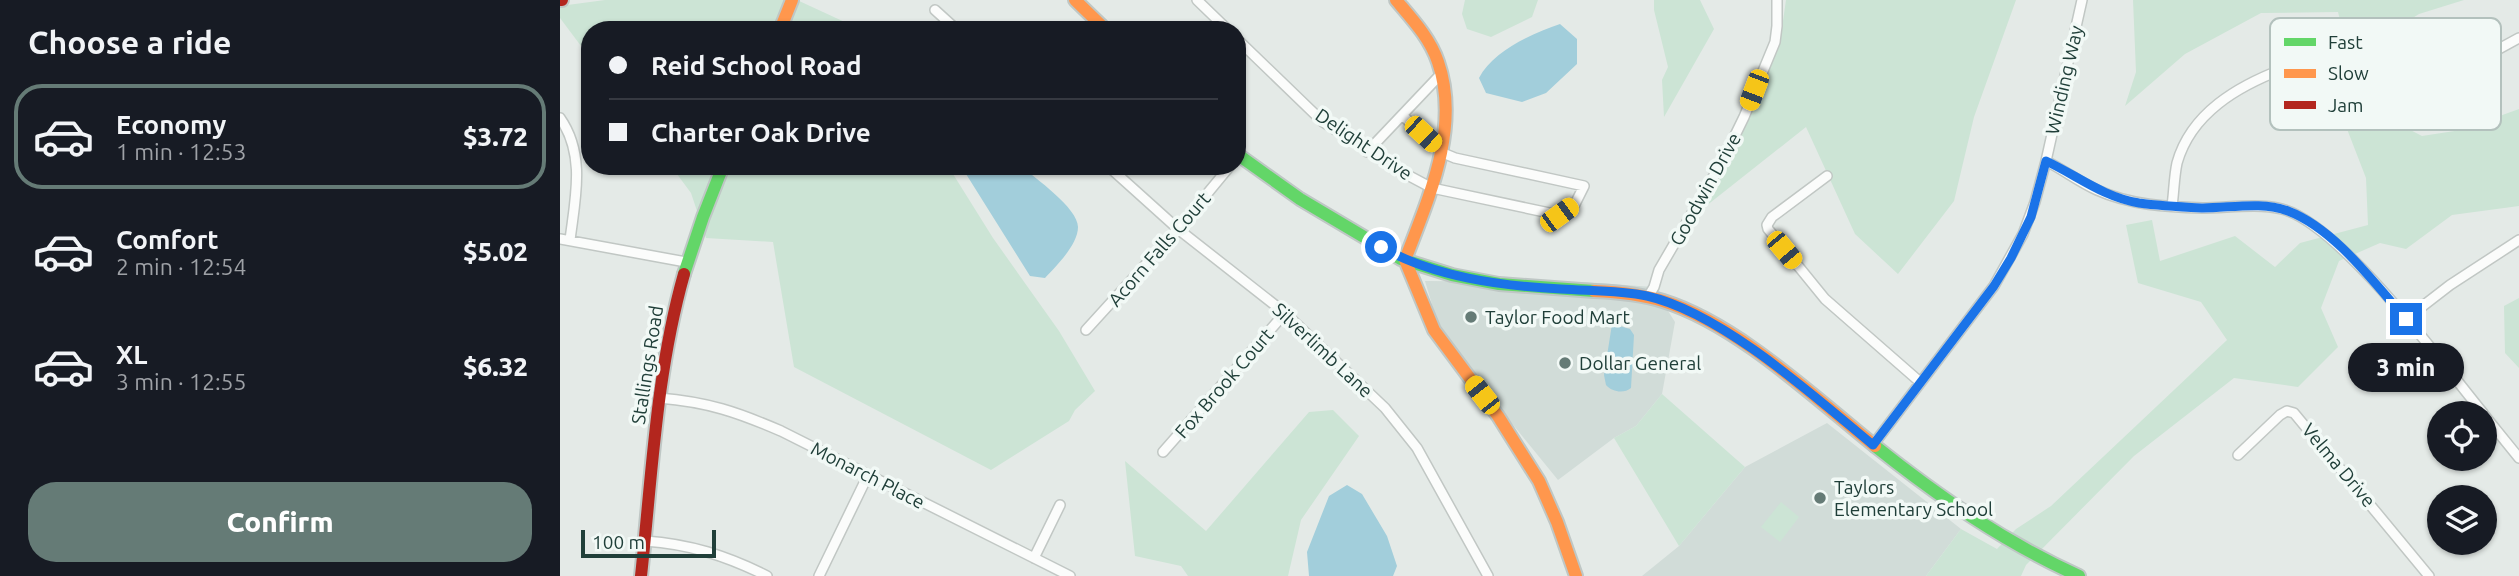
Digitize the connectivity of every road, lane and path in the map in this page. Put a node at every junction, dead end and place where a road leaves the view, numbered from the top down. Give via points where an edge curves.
1 (792, 0) edge
2 (1197, 0) edge
3 (1396, 0) edge
4 (1777, 0) edge
5 (2082, 0) edge
6 (1082, 3) edge
7 (935, 10) dead end
8 (784, 21) edge
9 (947, 21) edge
10 (1098, 21) edge
11 (1219, 21) edge
12 (2519, 38) edge
13 (1246, 48) edge
14 (2501, 48) edge
15 (1441, 74) junction
16 (2270, 75) edge
17 (1402, 115) junction
18 (560, 118) edge
19 (1367, 152) junction
20 (1443, 153) junction
21 (2046, 161) junction
22 (1246, 162) edge
23 (720, 175) edge
24 (1118, 175) edge
25 (1223, 175) edge
26 (1827, 176) dead end
27 (1432, 188) junction
28 (2172, 206) junction
29 (1178, 229) junction
30 (565, 239) edge
31 (2519, 240) edge
32 (1405, 260) junction
33 (686, 262) junction
34 (1648, 296) junction
35 (1285, 313) junction
36 (2406, 319) junction
37 (1086, 330) dead end
38 (1920, 382) junction
39 (659, 398) junction
40 (2473, 401) edge
41 (2497, 430) edge
42 (1873, 445) junction
43 (1163, 452) dead end
44 (2238, 455) dead end
45 (2519, 458) edge
46 (868, 475) junction
47 (1060, 505) dead end
48 (645, 541) junction
49 (1034, 558) junction
50 (641, 576) edge
51 (767, 576) edge
52 (819, 576) edge
53 (1070, 576) edge
54 (1488, 576) edge
55 (1576, 576) edge
56 (2079, 576) edge
57 (2428, 576) edge

1 - 8 street
2 - 11 street
3 - 15 street via 1413,15
4 - 34 street, Goodwin Drive via 1775,42 1744,117
5 - 21 street, Winding Way
6 - 10 street
7 - 9 street
12 - 14 street
13 - 19 street, Delight Drive via 1323,122
15 - 17 street
15 - 20 street via 1447,107
16 - 28 street via 2232,92 2197,126 2177,164
17 - 19 street
17 - 20 street
18 - 30 street via 572,139 577,168
19 - 27 street, Delight Drive
20 - 27 street
20 - 27 street, Delight Drive via 1584,186 1575,204 1559,215
21 - 28 street via 2110,195
21 - 38 street, Winding Way via 2031,217 2011,258
22 - 32 street via 1301,200
23 - 33 street, Stallings Road
24 - 29 street, Silverlimb Lane
25 - 29 street, Acorn Falls Court
26 - 38 street via 1772,217 1768,229 1825,299
27 - 32 street
28 - 36 street via 2268,207 2295,214 2351,257
29 - 35 street, Silverlimb Lane
29 - 37 street, Acorn Falls Court
30 - 33 street
31 - 36 street
32 - 34 street via 1501,284
32 - 55 street via 1434,330 1539,481
33 - 39 street, Stallings Road
34 - 42 street via 1680,307 1728,334
35 - 43 street, Fox Brook Court
35 - 54 street, Silverlimb Lane via 1385,408 1417,448
36 - 40 street
38 - 42 street, Winding Way
39 - 46 street, Monarch Place via 739,413
39 - 48 street, Stallings Road
41 - 45 street
42 - 56 street via 1983,527
44 - 57 street, Velma Drive via 2280,415 2294,413
46 - 49 street, Monarch Place
46 - 52 street
47 - 49 street
48 - 50 street, Stallings Road
48 - 51 street via 723,555
49 - 53 street, Monarch Place

